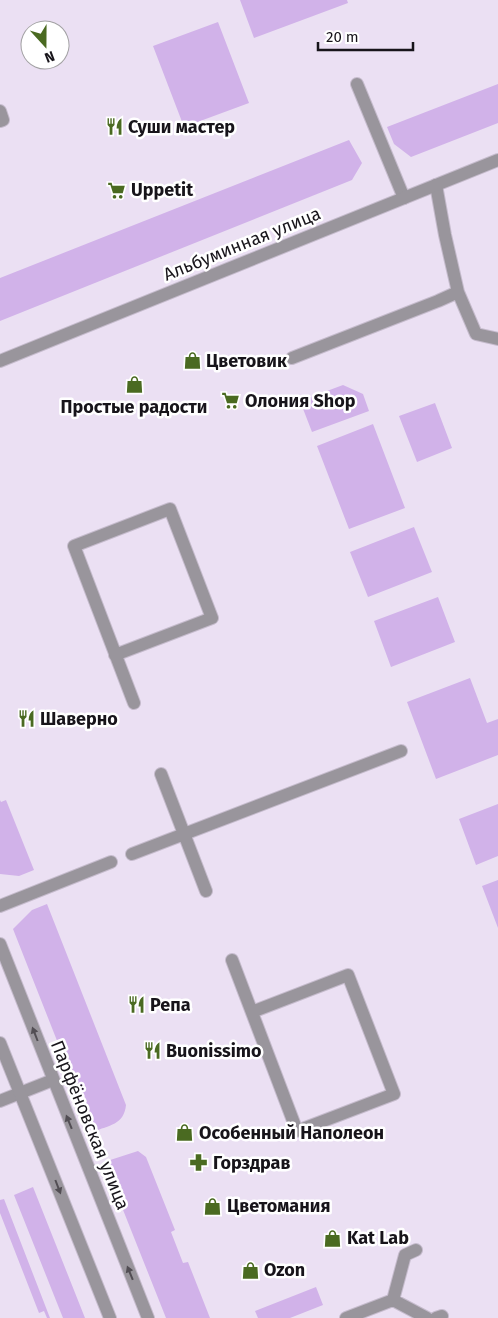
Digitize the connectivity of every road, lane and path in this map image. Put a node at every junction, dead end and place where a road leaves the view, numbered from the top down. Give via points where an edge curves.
1 (357, 84) dead end
2 (0, 111) edge
3 (0, 121) edge
4 (498, 160) edge
5 (436, 185) junction
6 (404, 198) junction
7 (458, 292) junction
8 (498, 339) edge
9 (292, 358) dead end
10 (0, 361) edge
11 (115, 655) junction
12 (134, 704) dead end
13 (401, 751) dead end
14 (161, 774) dead end
15 (184, 834) junction
16 (132, 854) dead end
17 (111, 862) dead end
18 (206, 891) dead end
19 (0, 906) edge
20 (0, 944) edge
21 (232, 960) dead end
22 (252, 1012) junction
23 (0, 1043) edge
24 (53, 1080) junction
25 (20, 1093) junction
26 (0, 1101) edge
27 (416, 1250) dead end
28 (393, 1300) junction
29 (361, 1315) edge
30 (110, 1318) edge
31 (148, 1318) edge
32 (346, 1318) edge
33 (427, 1318) edge

1 - 6 street
2 - 3 street via 3,120
4 - 5 street, Альбуминная улица
5 - 6 street, Альбуминная улица
5 - 7 street
6 - 10 street, Альбуминная улица
7 - 8 street via 476,334
7 - 9 street
11 - 11 street via 74,546 170,509 212,618
11 - 12 street
13 - 15 street
14 - 15 street
15 - 16 street
15 - 18 street
17 - 19 street
24 -> 20 street, Парфёновская улица
21 - 22 street
22 - 22 street via 348,975 394,1094 297,1131
23 - 25 street
24 - 25 street
31 -> 24 street, Парфёновская улица
25 - 26 street
25 -> 30 street
27 - 28 street via 405,1255
28 - 29 street
28 - 33 street
29 - 32 street

